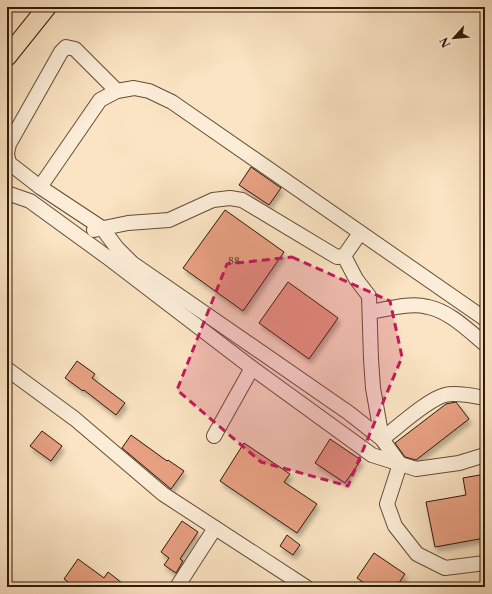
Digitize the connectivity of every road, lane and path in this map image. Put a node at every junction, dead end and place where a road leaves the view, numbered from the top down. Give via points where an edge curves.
1 (47, 7) edge
2 (7, 57) edge
3 (117, 91) junction
4 (7, 154) edge
5 (40, 187) junction
6 (7, 192) edge
7 (102, 228) junction
8 (360, 233) junction
9 (75, 234) junction
10 (344, 256) junction
11 (370, 312) junction
12 (485, 319) edge
13 (485, 344) edge
14 (252, 368) junction
15 (7, 369) edge
16 (485, 398) edge
17 (214, 436) dead end
18 (382, 439) junction
19 (485, 455) edge
20 (400, 464) junction
21 (216, 528) junction
22 (485, 562) edge
23 (177, 587) edge
24 (306, 587) edge

1 - 2 main road
3 - 4 lane via 75,49 66,47 9,144
3 - 5 lane via 100,100
3 - 8 lane via 134,88 149,90 172,102
4 - 5 lane via 9,162
5 - 7 lane
6 - 9 lane via 30,201
7 - 9 lane
7 - 10 lane via 169,220 213,200 230,198 242,200 337,257
7 - 18 lane via 116,248 132,263 349,413
8 - 10 lane
8 - 12 lane
9 - 14 lane
10 - 11 lane via 356,279 369,296
11 - 13 lane via 428,306 462,324
11 - 18 lane via 370,359
14 - 17 lane
14 - 20 lane via 372,454
15 - 21 lane via 75,419 163,494
16 - 18 lane via 446,394 433,400
18 - 20 lane
19 - 20 lane via 459,463 416,469
20 - 22 lane via 387,504 395,526 417,554 445,568
21 - 23 lane
21 - 24 lane

